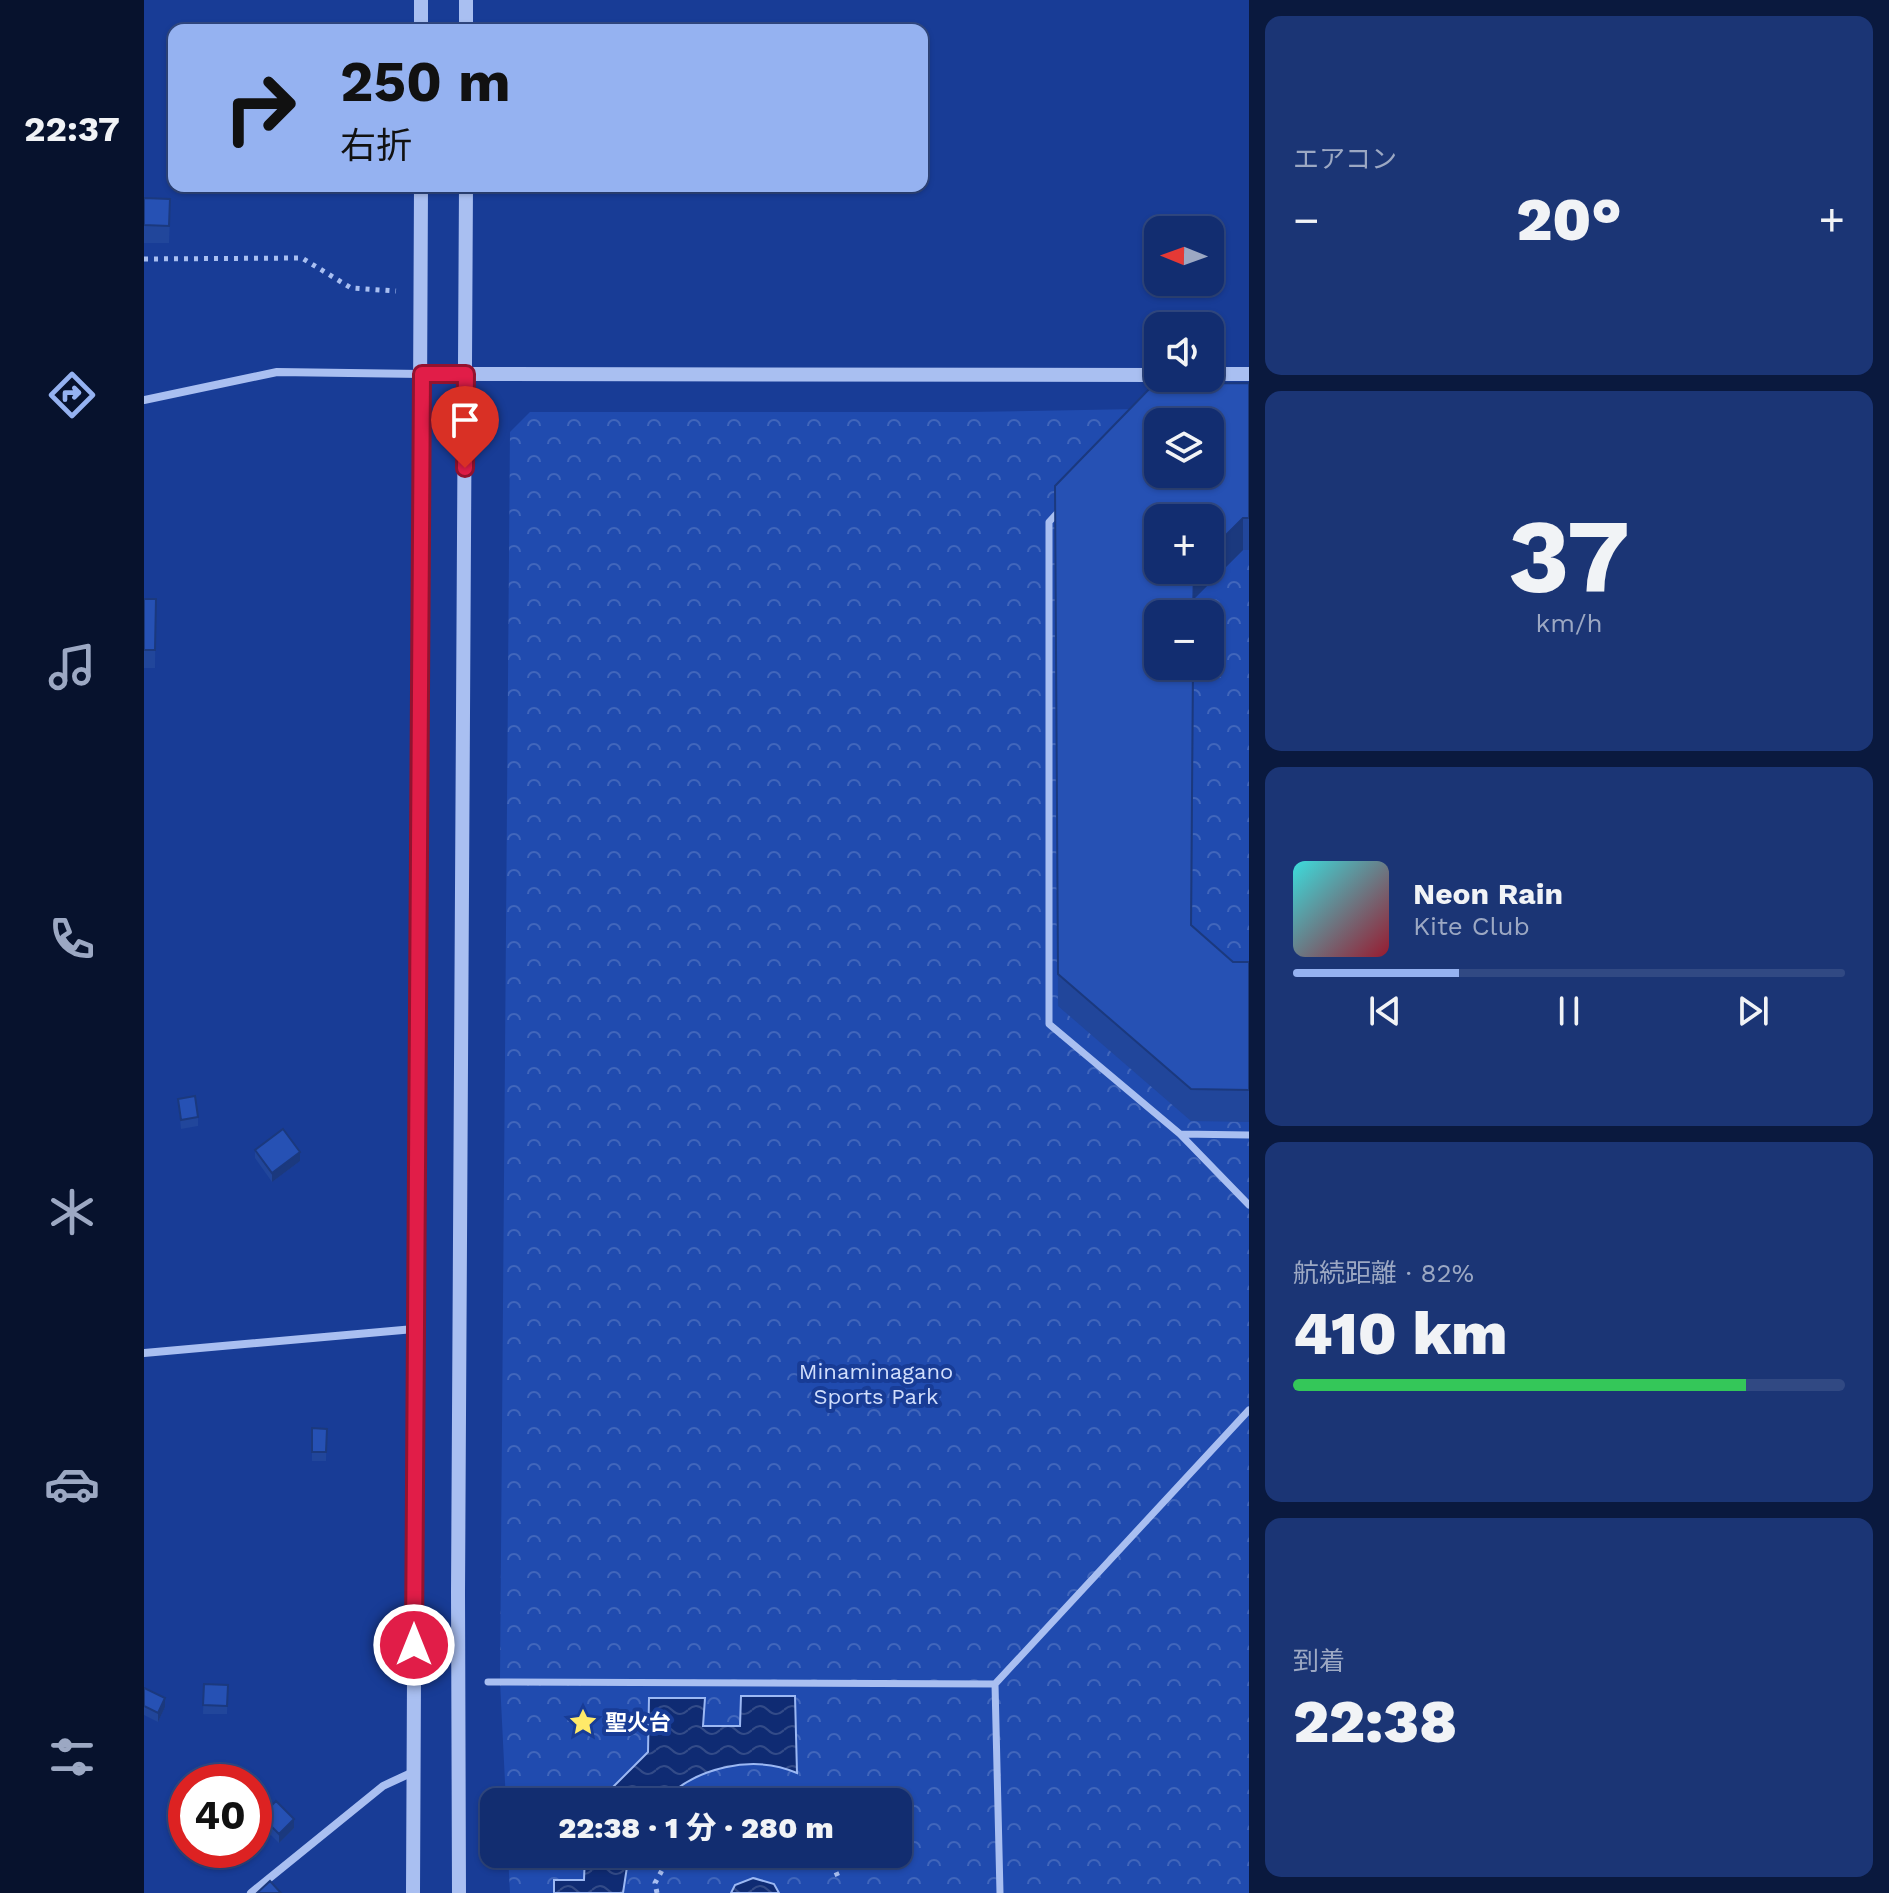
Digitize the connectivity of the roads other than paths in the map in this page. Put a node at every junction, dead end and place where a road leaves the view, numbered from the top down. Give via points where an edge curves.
1 (421, 0) edge
2 (466, 0) edge
3 (421, 24) edge
4 (466, 24) edge
5 (421, 192) edge
6 (466, 192) edge
7 (422, 374) junction
8 (466, 374) junction
9 (1224, 374) edge
10 (1249, 374) edge
11 (1144, 375) edge
12 (144, 400) edge
13 (1069, 500) edge
14 (1180, 1134) junction
15 (1249, 1135) edge
16 (1249, 1205) edge
17 (414, 1329) junction
18 (144, 1353) edge
19 (1249, 1410) edge
20 (488, 1682) dead end
21 (995, 1684) junction
22 (414, 1771) junction
23 (251, 1893) edge
24 (413, 1893) edge
25 (459, 1893) edge
26 (1000, 1893) edge

1 - 3 street
2 - 4 street
5 - 7 street
6 - 8 street
7 - 8 street
7 - 12 street via 277,372
7 - 17 street
8 - 11 street
8 - 25 street
9 - 10 street
13 - 14 street via 1049,522 1049,1024
14 - 15 street
14 - 16 street
17 - 18 street
17 - 22 street
19 - 21 street
20 - 21 street
21 - 26 street
22 - 23 street via 383,1786
22 - 24 street

